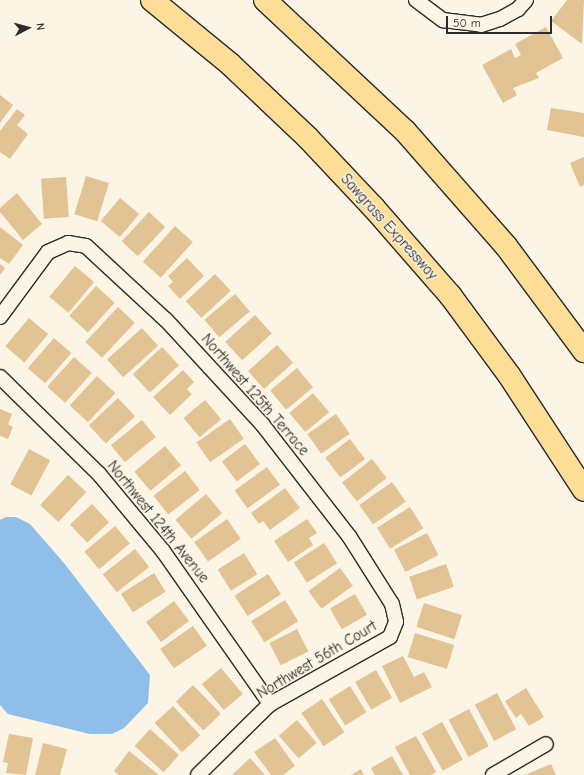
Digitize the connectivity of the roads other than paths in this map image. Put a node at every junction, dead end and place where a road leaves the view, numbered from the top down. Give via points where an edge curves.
1 (152, 0) edge
2 (265, 0) edge
3 (416, 0) edge
4 (526, 0) edge
5 (0, 317) edge
6 (584, 351) edge
7 (0, 377) edge
8 (584, 490) edge
9 (396, 622) joint
10 (270, 704) junction
11 (546, 744) dead end
12 (198, 775) edge
13 (493, 775) edge

1 - 8 highway, Sawgrass Expressway via 230,64 308,138 374,208 450,295 510,375
2 - 6 highway via 405,131 506,246
3 - 4 street via 443,20 481,25 500,19 518,9
5 - 9 street, Northwest 125th Terrace via 48,252 68,242 86,246 166,320 262,424 349,536 392,604
7 - 10 street, Northwest 124th Avenue via 99,474 163,552
9 - 10 street, Northwest 56th Court via 390,637
10 - 12 street, Northwest 56th Court
11 - 13 street

